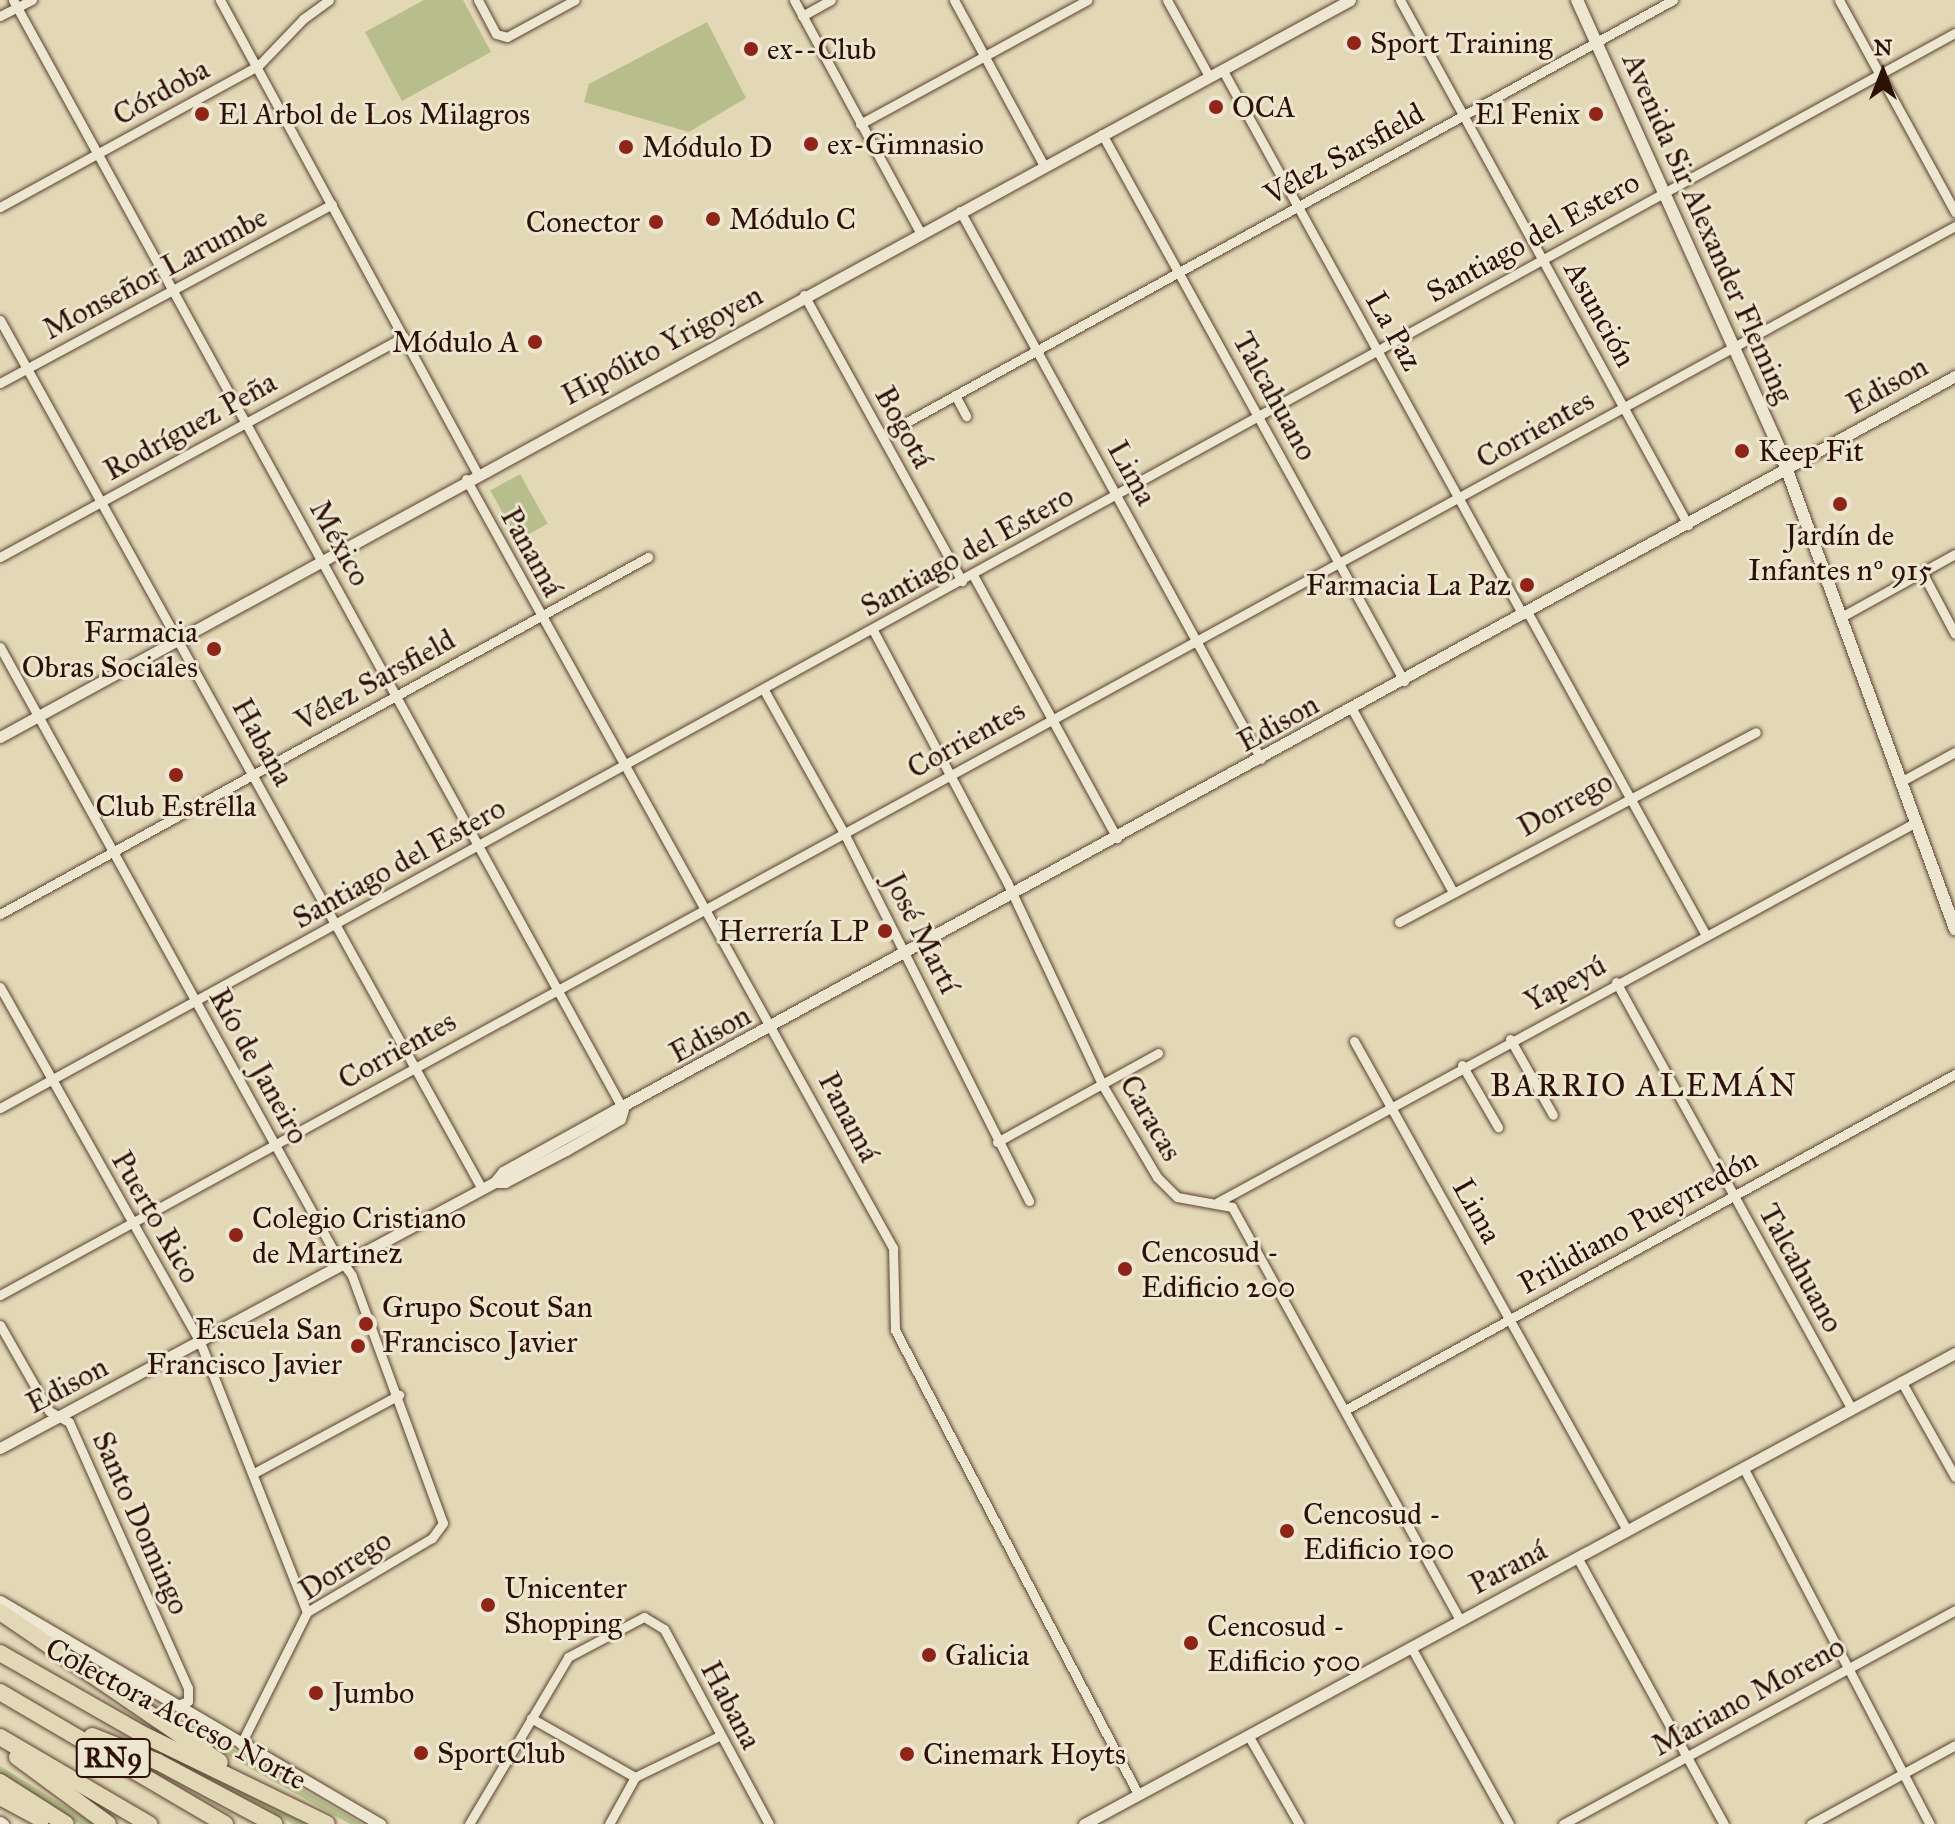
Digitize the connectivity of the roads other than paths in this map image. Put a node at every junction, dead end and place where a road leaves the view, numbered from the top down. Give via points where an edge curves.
1 (32, 0) edge
2 (220, 0) edge
3 (329, 0) edge
4 (478, 0) edge
5 (575, 0) edge
6 (794, 0) edge
7 (831, 0) edge
8 (954, 0) edge
9 (1087, 0) edge
10 (1167, 0) edge
11 (1350, 0) edge
12 (1400, 0) edge
13 (1577, 0) edge
14 (1673, 0) edge
15 (1839, 0) edge
16 (15, 4) edge
17 (0, 16) edge
18 (802, 16) junction
19 (1955, 33) edge
20 (1596, 42) junction
21 (984, 57) junction
22 (258, 66) junction
23 (1222, 69) junction
24 (1879, 74) junction
25 (1209, 76) junction
26 (1463, 115) junction
27 (860, 124) junction
28 (1102, 134) junction
29 (100, 153) junction
30 (1044, 166) junction
31 (1664, 192) junction
32 (332, 204) junction
33 (1298, 206) junction
34 (0, 207) edge
35 (960, 211) junction
36 (1955, 212) edge
37 (1955, 226) edge
38 (920, 232) junction
39 (1542, 260) junction
40 (1179, 272) junction
41 (174, 289) junction
42 (804, 295) junction
43 (0, 320) edge
44 (404, 337) junction
45 (1735, 347) junction
46 (1037, 349) junction
47 (1378, 351) junction
48 (25, 370) junction
49 (1955, 376) edge
50 (0, 383) edge
51 (955, 395) junction
52 (1624, 407) junction
53 (966, 416) dead end
54 (1259, 417) junction
55 (247, 422) junction
56 (905, 423) dead end
57 (1786, 468) junction
58 (477, 473) junction
59 (466, 479) junction
60 (1117, 495) junction
61 (1458, 498) junction
62 (100, 502) junction
63 (1688, 525) junction
64 (1955, 554) edge
65 (0, 557) edge
66 (648, 557) dead end
67 (321, 560) junction
68 (1339, 563) junction
69 (1922, 572) junction
70 (973, 575) junction
71 (962, 581) junction
72 (1525, 614) junction
73 (540, 616) junction
74 (1843, 616) junction
75 (873, 630) junction
76 (1955, 634) edge
77 (179, 638) junction
78 (1196, 641) junction
79 (0, 647) edge
80 (1404, 681) junction
81 (764, 690) junction
82 (396, 695) junction
83 (1352, 709) junction
84 (38, 717) junction
85 (1052, 720) junction
86 (1756, 732) dead end
87 (0, 737) edge
88 (1955, 752) edge
89 (1261, 759) junction
90 (624, 768) junction
91 (952, 774) junction
92 (254, 775) junction
93 (1902, 781) junction
94 (1632, 794) junction
95 (1916, 822) junction
96 (844, 833) junction
97 (1117, 838) junction
98 (479, 847) junction
99 (113, 852) junction
100 (1453, 892) junction
101 (1013, 894) junction
102 (703, 910) junction
103 (0, 914) edge
104 (1399, 922) dead end
105 (336, 925) junction
106 (1955, 929) edge
107 (1706, 935) junction
108 (907, 954) junction
109 (1616, 982) junction
110 (0, 987) edge
111 (558, 990) junction
112 (196, 1002) junction
113 (771, 1028) junction
114 (1510, 1039) junction
115 (1354, 1041) dead end
116 (1158, 1053) dead end
117 (1462, 1065) junction
118 (414, 1068) junction
119 (1955, 1074) edge
120 (51, 1080) junction
121 (1103, 1086) junction
122 (1390, 1106) junction
123 (0, 1108) edge
124 (623, 1109) junction
125 (1553, 1115) dead end
126 (1498, 1127) dead end
127 (997, 1142) junction
128 (275, 1144) junction
129 (482, 1189) junction
130 (1734, 1196) junction
131 (1029, 1201) dead end
132 (1218, 1202) junction
133 (130, 1224) junction
134 (344, 1263) junction
135 (0, 1295) edge
136 (1510, 1319) junction
137 (0, 1325) edge
138 (200, 1342) junction
139 (1955, 1353) edge
140 (1901, 1381) junction
141 (399, 1395) junction
142 (1851, 1408) junction
143 (1345, 1410) junction
144 (59, 1417) junction
145 (0, 1448) edge
146 (1743, 1467) junction
147 (254, 1473) junction
148 (1955, 1477) edge
149 (443, 1523) joint
150 (1627, 1530) junction
151 (1577, 1557) junction
152 (0, 1601) edge
153 (1955, 1610) edge
154 (0, 1612) edge
155 (307, 1612) junction
156 (1460, 1620) junction
157 (1411, 1647) junction
158 (0, 1653) edge
159 (1851, 1667) junction
160 (0, 1692) edge
161 (177, 1705) junction
162 (41, 1716) junction
163 (531, 1718) junction
164 (1248, 1735) junction
165 (719, 1736) junction
166 (0, 1737) edge
167 (0, 1744) edge
168 (241, 1744) junction
169 (1955, 1745) edge
170 (1688, 1756) junction
171 (1904, 1773) junction
172 (635, 1777) junction
173 (0, 1782) edge
174 (1138, 1794) junction
175 (0, 1797) edge
176 (289, 1806) junction
177 (49, 1824) edge
178 (66, 1824) edge
179 (108, 1824) edge
180 (149, 1824) edge
181 (225, 1824) edge
182 (274, 1824) edge
183 (327, 1824) edge
184 (380, 1824) edge
185 (469, 1824) edge
186 (609, 1824) edge
187 (769, 1824) edge
188 (1085, 1824) edge
189 (1299, 1824) edge
190 (1509, 1824) edge
191 (1563, 1824) edge
192 (1724, 1824) edge
193 (1811, 1824) edge
194 (1930, 1824) edge

1 - 16 street
2 - 22 street
3 - 22 street, Córdoba
4 - 5 street via 496,34 507,37
6 - 18 street
7 - 18 street
8 - 21 street
9 - 21 street
10 - 25 street
11 - 23 street, Hipólito Yrigoyen
12 - 26 street, Asunción
13 - 20 main road, Avenida Sir Alexander Fleming
14 - 20 street, Vélez Sarsfield
15 - 24 street
16 - 17 street
16 - 29 street, México
18 - 27 street
19 - 24 street, Santiago del Estero
20 - 26 street, Vélez Sarsfield
20 - 31 main road, Avenida Sir Alexander Fleming
21 - 27 street
21 - 30 street
22 - 29 street, Córdoba
22 - 32 street
23 - 25 street, Hipólito Yrigoyen
23 - 33 street, La Paz
24 - 31 street, Santiago del Estero
24 - 36 street
25 - 28 street, Hipólito Yrigoyen
26 - 33 street, Vélez Sarsfield
26 - 39 street, Asunción
27 - 38 street
28 - 30 street, Hipólito Yrigoyen
28 - 40 street, Talcahuano
29 - 34 street, Córdoba
29 - 41 street, México
30 - 35 street, Hipólito Yrigoyen
31 - 39 street, Santiago del Estero
31 - 45 main road, Avenida Sir Alexander Fleming
32 - 41 street, Monseñor Larumbe
32 - 44 street
33 - 40 street, Vélez Sarsfield
33 - 47 street, La Paz
35 - 38 street, Hipólito Yrigoyen
35 - 46 street, Lima
37 - 45 street, Corrientes
38 - 42 street, Hipólito Yrigoyen
39 - 47 street, Santiago del Estero
39 - 52 street, Asunción
40 - 46 street, Vélez Sarsfield
40 - 54 street, Talcahuano
41 - 48 street, Monseñor Larumbe
41 - 55 street, México
42 - 58 street, Hipólito Yrigoyen
42 - 71 street, Bogotá
43 - 48 street, Habana
44 - 55 street, Rodríguez Peña
44 - 58 street
45 - 52 street, Corrientes
45 - 57 main road, Avenida Sir Alexander Fleming
46 - 51 street, Vélez Sarsfield
46 - 60 street, Lima
47 - 54 street, Santiago del Estero
47 - 61 street, La Paz
48 - 50 street, Monseñor Larumbe
48 - 62 street, Habana
49 - 57 street, Edison
51 - 53 street
51 - 56 street, Vélez Sarsfield
52 - 61 street, Corrientes
52 - 63 street, Asunción
54 - 60 street, Santiago del Estero
54 - 68 street, Talcahuano
55 - 62 street, Rodríguez Peña
55 - 67 street, México
57 - 63 street, Edison
57 - 74 main road, Avenida Sir Alexander Fleming
58 - 59 street, Hipólito Yrigoyen
59 - 67 street, Hipólito Yrigoyen
59 - 73 street, Panamá
60 - 70 street, Santiago del Estero
60 - 78 street, Lima
61 - 68 street, Corrientes
61 - 72 street, La Paz
62 - 65 street, Rodríguez Peña
62 - 77 street, Habana
63 - 72 street, Edison
64 - 69 street
66 - 73 street, Vélez Sarsfield
67 - 77 street, Hipólito Yrigoyen
67 - 82 street, México
68 - 78 street, Corrientes
68 - 80 street, Talcahuano
69 - 74 street
69 - 76 street
70 - 71 street, Santiago del Estero
70 - 85 street
71 - 75 street, Santiago del Estero
72 - 80 street, Edison
72 - 94 street, La Paz
73 - 82 street, Vélez Sarsfield
73 - 90 street, Panamá
74 - 93 main road, Avenida Sir Alexander Fleming
75 - 81 street, Santiago del Estero
75 - 91 street, Caracas
77 - 84 street, Hipólito Yrigoyen
77 - 92 street, Habana
78 - 85 street, Corrientes
78 - 89 street, Lima
79 - 84 street, Río de Janeiro
80 - 83 street, Edison
81 - 90 street, Santiago del Estero
81 - 96 street, José Martí
82 - 92 street, Vélez Sarsfield
82 - 98 street, México
83 - 89 street, Edison
83 - 100 street
84 - 87 street, Hipólito Yrigoyen
84 - 99 street, Río de Janeiro
85 - 91 street, Corrientes
85 - 97 street
86 - 94 street, Dorrego
88 - 93 street
89 - 97 street, Edison
90 - 98 street, Santiago del Estero
90 - 102 street, Panamá
91 - 96 street, Corrientes
91 - 101 street, Caracas
92 - 99 street, Vélez Sarsfield
92 - 105 street, Habana
93 - 95 main road, Avenida Sir Alexander Fleming
94 - 100 street, Dorrego
94 - 107 street, La Paz
95 - 106 main road, Avenida Sir Alexander Fleming
95 - 107 street, Yapeyú
96 - 102 street, Corrientes
96 - 108 street, José Martí
97 - 101 street, Edison
98 - 105 street, Santiago del Estero
98 - 111 street, México
99 - 103 street, Vélez Sarsfield
99 - 112 street, Río de Janeiro
100 - 104 street, Dorrego
101 - 108 street, Edison
101 - 121 street, Caracas
102 - 111 street, Corrientes
102 - 113 street, Panamá
105 - 112 street, Santiago del Estero
105 - 118 street, Habana
107 - 109 street, Yapeyú
108 - 113 street, Edison
108 - 127 street, José Martí
109 - 114 street, Yapeyú
109 - 130 street, Talcahuano
110 - 120 street, Puerto Rico
111 - 118 street, Corrientes
111 - 124 street, México
112 - 120 street, Santiago del Estero
112 - 128 street, Río de Janeiro
113 - 124 street, Edison
113 - 174 street, Panamá via 893,1248 895,1330
114 - 117 street, Yapeyú
114 - 125 street
115 - 122 street, Lima
116 - 121 street
117 - 122 street, Yapeyú
117 - 126 street
118 - 128 street, Corrientes
118 - 129 street, Habana
119 - 130 street, Prilidiano Pueyrredón
120 - 123 street, Santiago del Estero
120 - 133 street, Puerto Rico
121 - 127 street
121 - 132 street, Caracas via 1169,1193 1193,1203
122 - 132 street, Yapeyú
122 - 136 street, Lima
124 - 129 street, Edison via 620,1119 505,1182
127 - 131 street, José Martí
128 - 133 street, Corrientes
128 - 134 street, Río de Janeiro
129 - 134 street, Edison
130 - 136 street, Prilidiano Pueyrredón
130 - 142 street, Talcahuano
132 - 143 street via 1232,1207
133 - 135 street, Corrientes
133 - 138 street, Puerto Rico
134 - 138 street, Edison
134 - 141 street, Río de Janeiro
136 - 143 street, Prilidiano Pueyrredón
136 - 150 street, Lima
137 - 144 street, Santo Domingo via 49,1411
138 - 144 street, Edison
138 - 147 street, Puerto Rico
139 - 140 street, Paraná
140 - 142 street, Paraná
140 - 148 street
141 - 147 street
141 - 149 street, Río de Janeiro
142 - 146 street, Paraná
143 - 156 street
144 - 145 street, Edison
144 - 161 street, Santo Domingo via 69,1422 188,1688 188,1701
146 - 150 street, Paraná
146 - 159 street
147 - 155 street, Puerto Rico
149 - 155 street, Dorrego via 432,1538
150 - 151 street, Paraná
151 - 156 street, Paraná
151 - 170 street
152 - 161 street
153 - 159 street, Mariano Moreno
154 - 176 highway
155 - 168 street, Dorrego
156 - 157 street, Paraná
157 - 164 street, Paraná
157 - 190 street
158 - 176 highway, Colectora Acceso Norte via 144,1735
159 - 170 street, Mariano Moreno
159 - 171 street
160 - 162 highway, RN9
161 - 168 street
162 - 181 highway, RN9
162 - 182 highway via 158,1762
163 - 165 street, Habana via 568,1657 644,1617 664,1629
163 - 172 street
163 - 185 street
164 - 174 street, Paraná
164 - 189 street
165 - 172 street
165 - 187 street, Habana
166 - 180 highway, RN9
167 - 179 highway
168 - 184 street
169 - 171 street
170 - 191 street, Mariano Moreno
170 - 192 street
171 - 193 street
171 - 194 street
172 - 186 street
173 - 178 highway
174 - 188 street, Paraná
175 - 177 highway
176 - 183 highway, Colectora Acceso Norte

